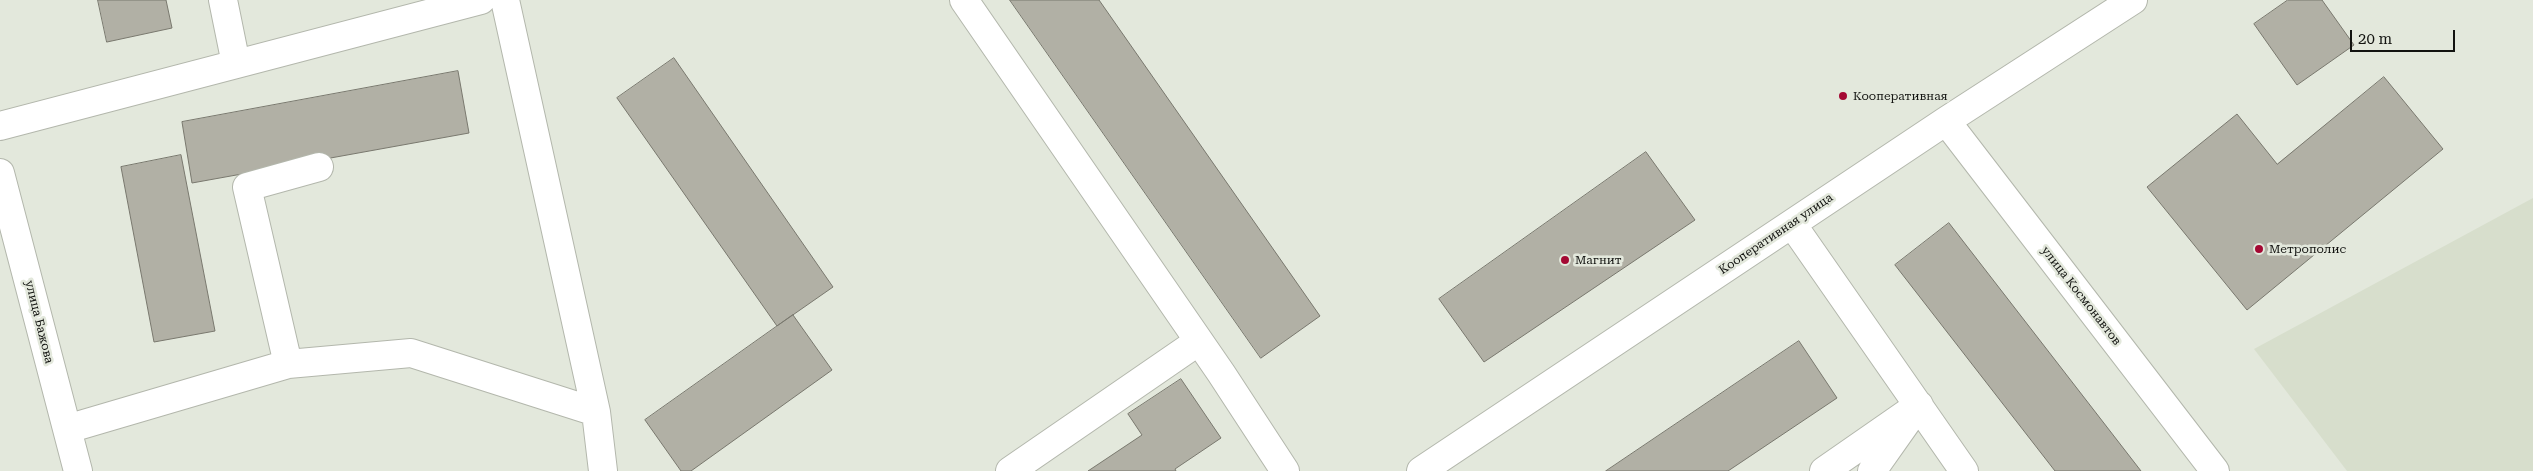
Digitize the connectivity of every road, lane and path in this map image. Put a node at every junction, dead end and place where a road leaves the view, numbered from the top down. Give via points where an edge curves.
1 (223, 0) edge
2 (481, 0) edge
3 (505, 0) edge
4 (964, 0) edge
5 (2133, 0) edge
6 (236, 64) junction
7 (1946, 121) junction
8 (0, 126) edge
9 (319, 167) dead end
10 (0, 173) edge
11 (1792, 224) junction
12 (1199, 341) junction
13 (288, 364) junction
14 (1919, 405) junction
15 (596, 412) junction
16 (67, 429) junction
17 (78, 471) edge
18 (603, 471) edge
19 (1010, 471) edge
20 (1285, 471) edge
21 (1422, 471) edge
22 (1824, 471) edge
23 (1872, 471) edge
24 (1964, 471) edge
25 (2215, 471) edge

1 - 6 street
2 - 6 street
3 - 15 street
4 - 12 street
5 - 7 street, Кооперативная улица
6 - 8 street
7 - 11 street, Кооперативная улица
7 - 25 street, улица Космонавтов
9 - 13 street via 247,187
10 - 16 street, улица Бажова
11 - 14 street
11 - 21 street, Кооперативная улица
12 - 19 street
12 - 20 street
13 - 15 street via 411,353
13 - 16 street
14 - 22 street
14 - 23 street
14 - 24 street
15 - 18 street
16 - 17 street, улица Бажова

